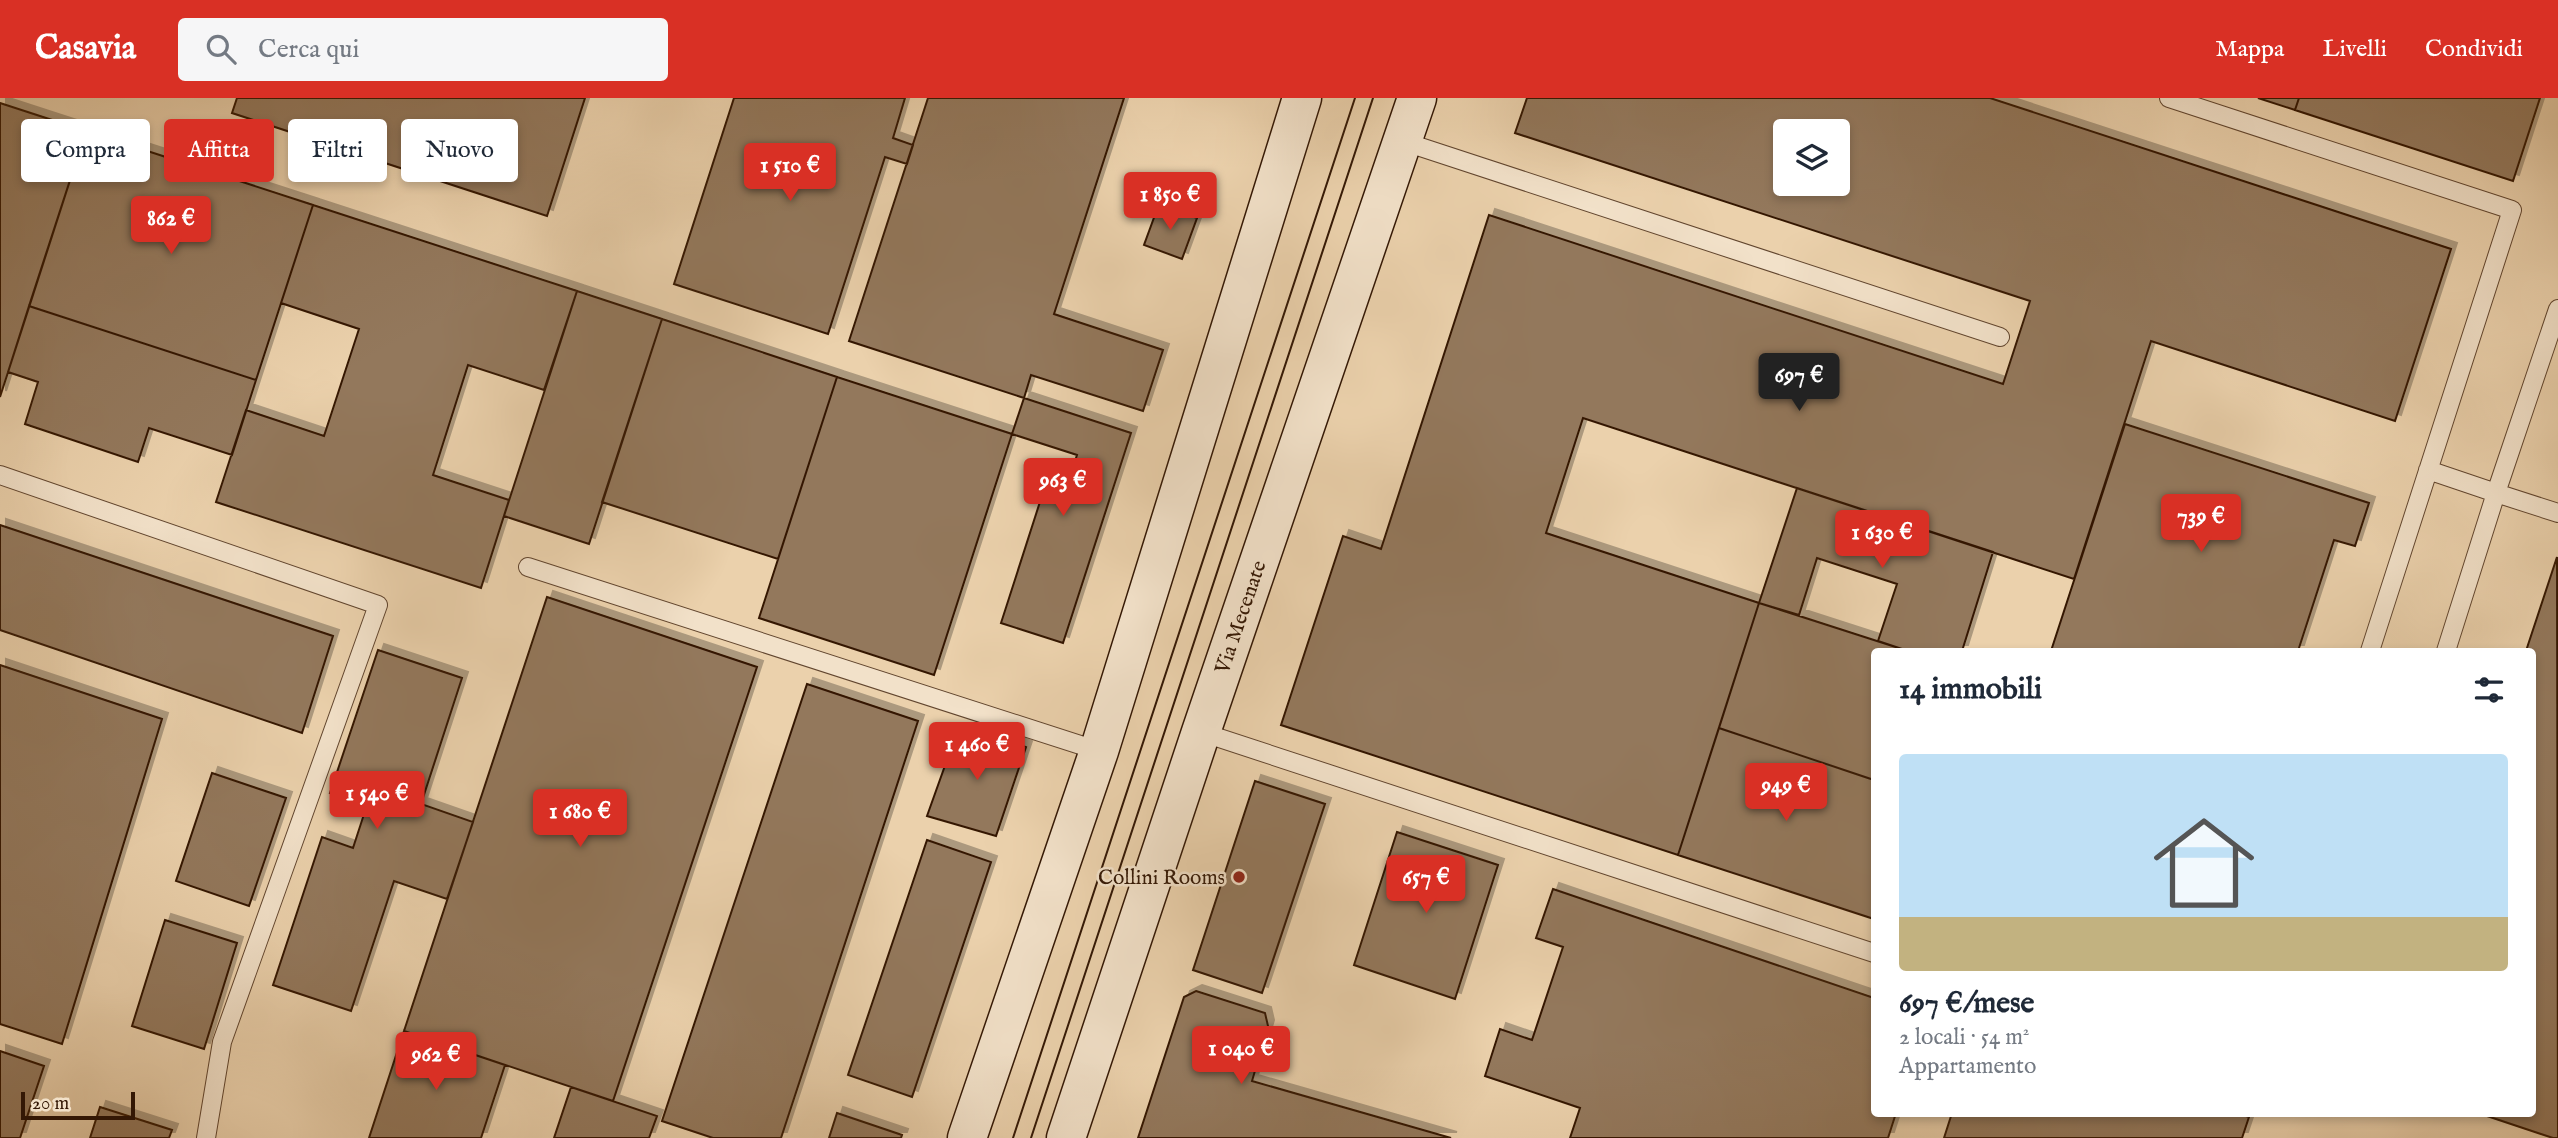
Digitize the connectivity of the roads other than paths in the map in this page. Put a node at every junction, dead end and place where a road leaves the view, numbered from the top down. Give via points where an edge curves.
1 (1303, 98) edge
2 (1417, 98) edge
3 (2169, 98) edge
4 (1402, 141) junction
5 (2558, 309) edge
6 (2000, 337) dead end
7 (2428, 470) junction
8 (0, 475) edge
9 (2496, 493) junction
10 (2558, 513) edge
11 (528, 567) dead end
12 (2371, 648) edge
13 (2447, 648) edge
14 (1201, 732) junction
15 (1099, 751) junction
16 (1871, 952) edge
17 (206, 1138) edge
18 (967, 1138) edge
19 (1066, 1138) edge

1 - 15 main road
2 - 4 main road, Via Mecenate
3 - 7 lane via 2512,211
4 - 6 lane
4 - 14 main road, Via Mecenate
5 - 9 lane
7 - 9 lane
7 - 12 lane
8 - 17 lane via 378,605 222,1042
9 - 10 lane
9 - 13 lane
11 - 15 lane
14 - 16 lane
14 - 19 main road, Via Mecenate
15 - 18 main road

